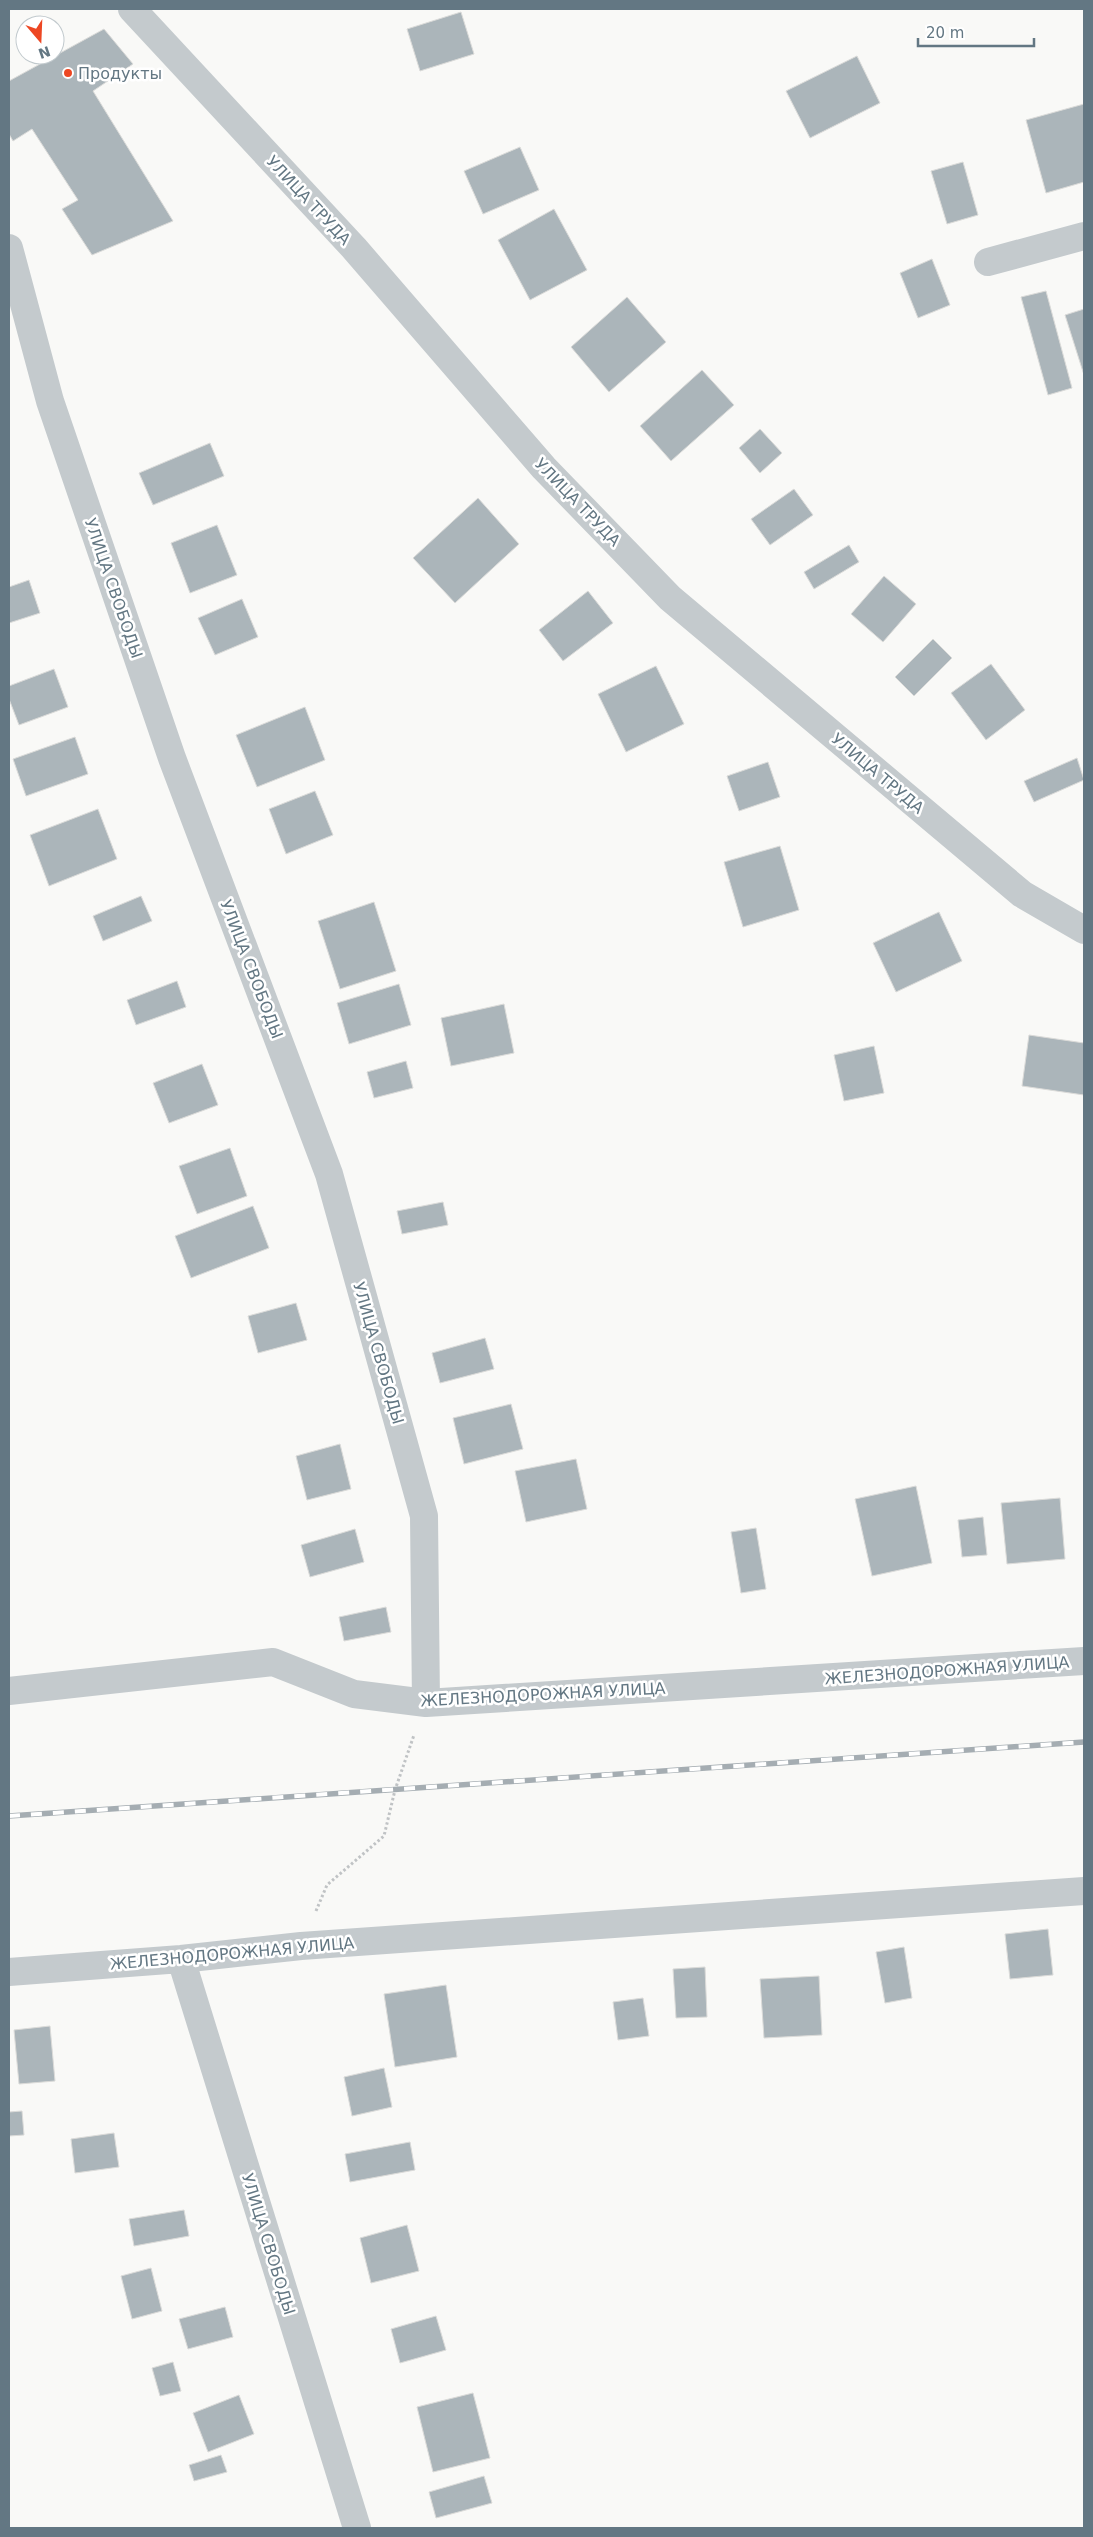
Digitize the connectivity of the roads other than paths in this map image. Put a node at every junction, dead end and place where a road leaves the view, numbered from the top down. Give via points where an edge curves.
1 (132, 9) edge
2 (1084, 236) edge
3 (9, 248) edge
4 (988, 262) dead end
5 (1084, 930) edge
6 (1084, 1661) edge
7 (9, 1691) edge
8 (426, 1703) junction
9 (1084, 1890) edge
10 (181, 1959) junction
11 (9, 1972) edge
12 (357, 2528) edge

1 - 5 street, УЛИЦА ТРУДА via 354,248 544,468 670,598 1022,894
2 - 4 street
3 - 8 street, УЛИЦА СВОБОДЫ via 50,401 166,739 329,1174 424,1516
6 - 8 street, ЖЕЛЕЗНОДОРОЖНАЯ УЛИЦА
7 - 8 street, ЖЕЛЕЗНОДОРОЖНАЯ УЛИЦА via 273,1662 354,1694
9 - 10 street, ЖЕЛЕЗНОДОРОЖНАЯ УЛИЦА via 301,1946
10 - 11 street, ЖЕЛЕЗНОДОРОЖНАЯ УЛИЦА
10 - 12 street, УЛИЦА СВОБОДЫ

